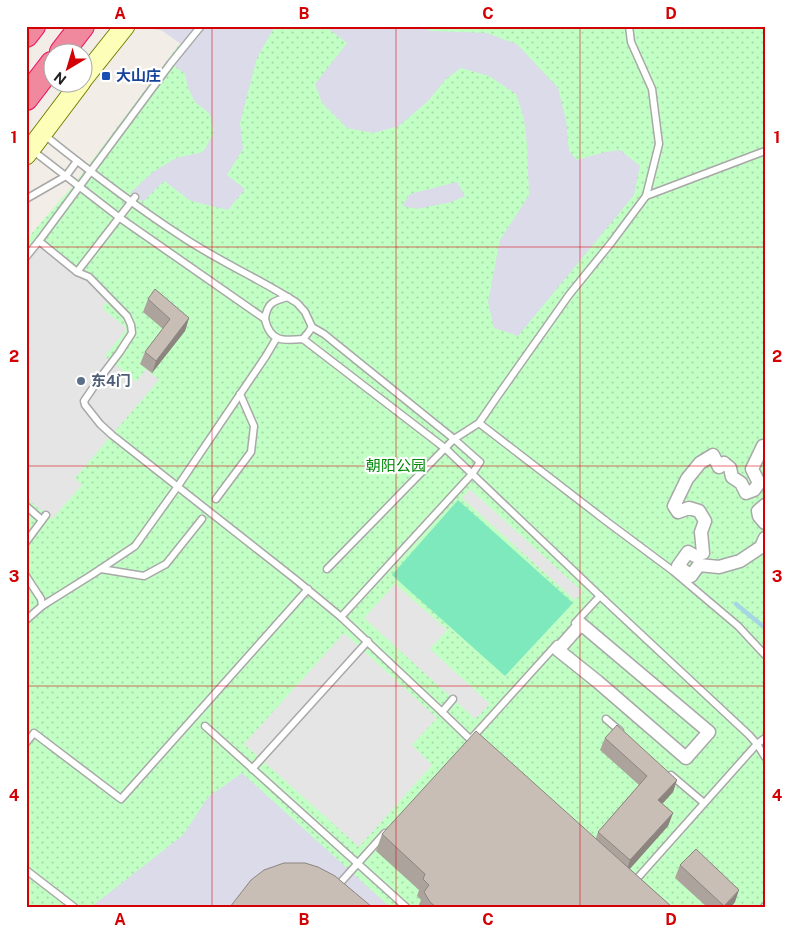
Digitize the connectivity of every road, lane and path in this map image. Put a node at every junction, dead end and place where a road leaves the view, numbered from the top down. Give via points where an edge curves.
1 (33, 26) edge
2 (82, 26) edge
3 (125, 26) edge
4 (201, 26) edge
5 (630, 26) edge
6 (26, 35) edge
7 (70, 42) edge
8 (92, 68) edge
9 (42, 77) edge
10 (74, 92) edge
11 (26, 98) edge
12 (42, 133) junction
13 (765, 151) edge
14 (29, 152) edge
15 (77, 161) junction
16 (90, 172) junction
17 (66, 176) junction
18 (79, 186) junction
19 (646, 196) junction
20 (26, 198) edge
21 (133, 199) junction
22 (120, 218) junction
23 (39, 242) junction
24 (26, 257) edge
25 (77, 272) junction
26 (288, 297) junction
27 (265, 319) junction
28 (312, 327) junction
29 (276, 338) junction
30 (303, 339) junction
31 (240, 394) junction
32 (479, 423) junction
33 (454, 439) junction
34 (765, 446) edge
35 (446, 448) junction
36 (472, 474) junction
37 (178, 486) junction
38 (216, 499) dead end
39 (765, 505) edge
40 (26, 506) edge
41 (202, 519) dead end
42 (765, 523) edge
43 (765, 538) edge
44 (26, 542) edge
45 (101, 569) junction
46 (328, 569) dead end
47 (26, 576) edge
48 (308, 589) junction
49 (600, 596) junction
50 (42, 606) junction
51 (340, 617) junction
52 (26, 620) edge
53 (368, 641) junction
54 (765, 655) edge
55 (453, 699) dead end
56 (442, 712) junction
57 (606, 719) dead end
58 (205, 726) dead end
59 (628, 738) edge
60 (765, 738) edge
61 (470, 740) junction
62 (26, 743) edge
63 (757, 744) junction
64 (477, 746) edge
65 (464, 747) edge
66 (765, 757) edge
67 (686, 758) joint
68 (252, 769) junction
69 (666, 771) edge
70 (704, 803) junction
71 (391, 827) edge
72 (358, 863) junction
73 (26, 870) edge
74 (624, 878) edge
75 (341, 882) edge
76 (632, 884) junction
77 (638, 890) edge
78 (74, 907) edge
79 (406, 907) edge

1 - 6 highway
2 - 7 highway
3 - 8 street
4 - 16 lane
5 - 19 lane via 631,42 652,89 659,144
9 - 11 highway
10 - 12 street
12 - 14 street
12 - 15 lane
13 - 19 lane
14 - 17 lane
15 - 16 lane
15 - 17 lane
16 - 18 lane
16 - 21 lane
17 - 18 lane
17 - 20 lane
18 - 22 lane
18 - 23 lane
19 - 32 lane via 569,295
21 - 22 lane
21 - 26 lane via 182,237
22 - 25 lane
22 - 27 lane
23 - 24 lane
23 - 25 lane
25 - 37 lane via 89,277 127,316 132,333 84,401 85,405 112,435
26 - 27 lane via 274,301 266,309
26 - 28 lane via 305,312
27 - 29 lane via 267,329
28 - 30 lane
28 - 33 lane
29 - 30 lane
29 - 31 lane
30 - 35 lane
31 - 37 lane
31 - 38 lane via 254,426 251,452
32 - 33 lane
32 - 54 lane via 673,570 738,626
33 - 35 lane
33 - 36 lane via 480,462
34 - 43 street via 752,469 759,483 754,490 746,493 741,483 732,477 730,468 724,464 719,467 713,455 700,463 687,479 674,506 678,512 689,508 699,510 705,521 701,532 703,553 695,556 688,552 678,566 691,576 699,565 719,567 740,561 762,547
35 - 36 lane
35 - 46 lane
36 - 49 lane
36 - 51 lane
37 - 45 lane via 135,546
37 - 48 lane
39 - 42 street via 758,511
40 - 44 lane via 44,517
41 - 45 lane via 166,564 144,576
45 - 50 lane
47 - 50 lane
48 - 51 lane
48 - 62 lane via 121,800 34,733
49 - 61 lane
49 - 63 lane
50 - 52 lane
51 - 53 lane
53 - 56 lane
53 - 68 lane
55 - 56 lane
56 - 61 lane
57 - 59 lane
58 - 68 lane
60 - 63 lane
61 - 64 lane
61 - 65 lane
63 - 66 lane
63 - 70 lane
67 - 67 street via 558,650 581,624 709,732
68 - 72 lane
69 - 70 lane
70 - 76 lane
71 - 72 lane
72 - 75 lane
72 - 79 lane
73 - 78 lane
74 - 76 lane
76 - 77 lane

